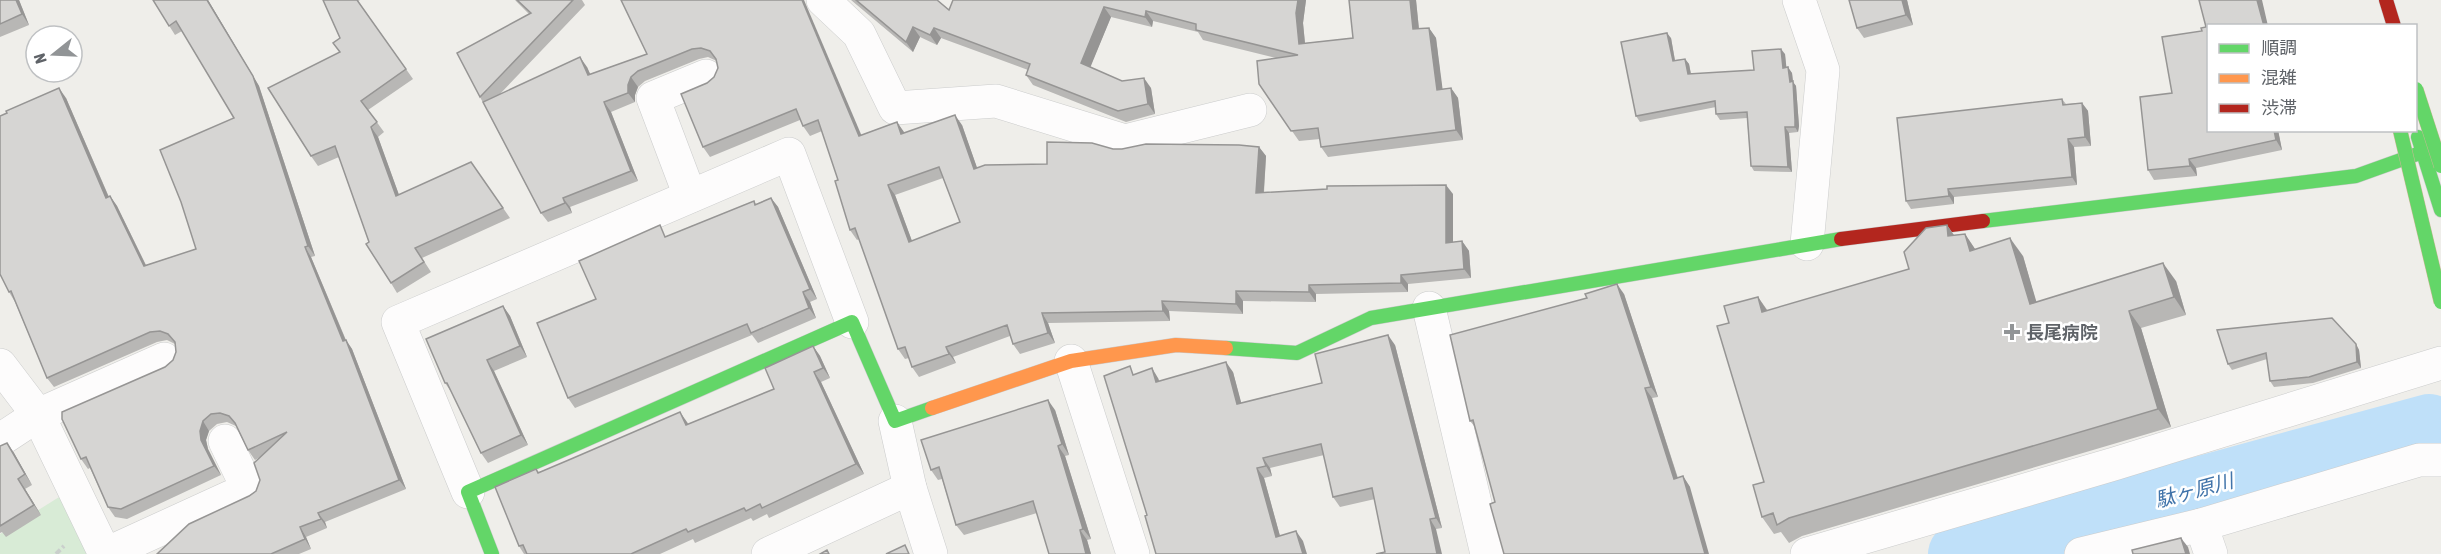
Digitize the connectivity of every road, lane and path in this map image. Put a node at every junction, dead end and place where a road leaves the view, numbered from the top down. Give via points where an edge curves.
1 (823, 0) edge
2 (1799, 0) edge
3 (2375, 0) edge
4 (2386, 0) edge
5 (2382, 24) edge
6 (2393, 24) edge
7 (706, 76) dead end
8 (2417, 95) edge
9 (1250, 110) dead end
10 (2400, 132) edge
11 (2416, 132) edge
12 (2441, 145) edge
13 (2423, 152) junction
14 (2441, 166) edge
15 (690, 196) junction
16 (2441, 210) edge
17 (1807, 244) junction
18 (2441, 302) edge
19 (1429, 308) junction
20 (852, 322) junction
21 (164, 360) dead end
22 (1071, 361) junction
23 (2441, 363) edge
24 (0, 365) edge
25 (38, 415) junction
26 (895, 421) junction
27 (0, 440) edge
28 (225, 441) dead end
29 (2441, 459) edge
30 (910, 488) junction
31 (468, 492) junction
32 (2206, 540) edge
33 (106, 554) edge
34 (492, 554) edge
35 (768, 554) edge
36 (931, 554) edge
37 (1133, 554) edge
38 (1487, 554) edge
39 (1807, 554) edge
40 (2081, 554) edge

1 - 9 street via 859,34 895,108 996,101 1125,141
2 - 17 street via 1822,70
3 - 5 main road
4 - 6 main road
7 - 15 street via 653,98
8 - 14 main road, bridge
10 - 18 main road, bridge
11 - 13 main road
12 - 13 main road
13 - 16 main road
13 - 17 main road via 2356,176
15 - 20 street via 789,154
15 - 31 street via 398,322
17 - 19 main road
19 - 22 main road via 1371,318 1297,353 1176,345
19 - 38 street
20 - 26 main road
20 - 31 main road
21 - 25 street
22 - 26 main road
22 - 37 street
23 - 39 street
24 - 25 street
25 - 27 street
25 - 33 street
26 - 30 street
28 - 33 street via 249,489
29 - 32 street via 2419,460
30 - 35 street
30 - 36 street
31 - 34 main road
32 - 40 street

